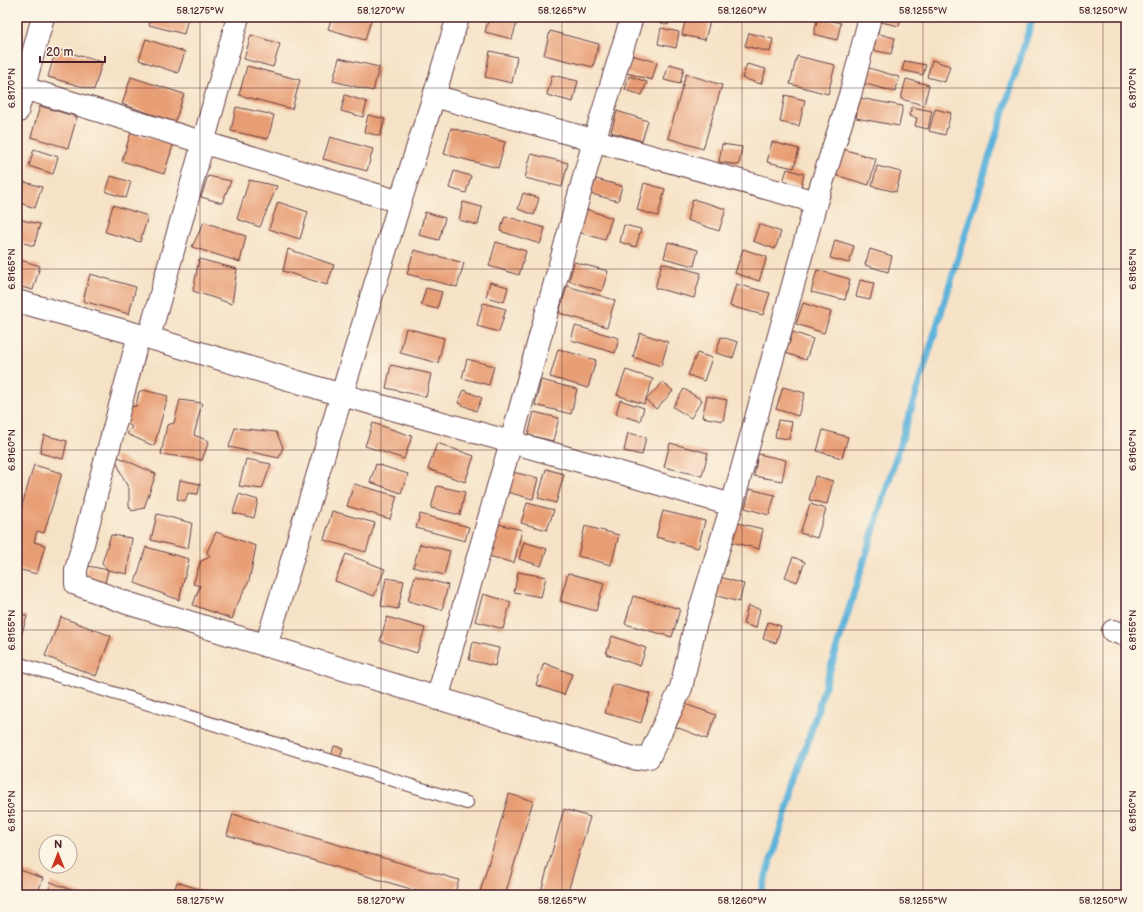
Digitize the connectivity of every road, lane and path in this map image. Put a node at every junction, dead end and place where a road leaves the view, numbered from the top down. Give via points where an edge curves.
1 (43, 17) edge
2 (238, 17) edge
3 (458, 17) edge
4 (632, 17) edge
5 (870, 17) edge
6 (20, 87) edge
7 (434, 96) junction
8 (17, 112) edge
9 (594, 141) junction
10 (202, 142) junction
11 (400, 202) junction
12 (816, 202) junction
13 (17, 301) edge
14 (141, 335) junction
15 (342, 395) junction
16 (511, 442) junction
17 (732, 505) junction
18 (266, 646) junction
19 (17, 663) edge
20 (436, 698) junction
21 (466, 803) dead end

1 - 6 street
2 - 10 street
3 - 7 street
4 - 9 street
5 - 12 street via 850,95
6 - 8 street
6 - 10 street
7 - 9 street
7 - 11 street
9 - 12 street
9 - 16 street
10 - 11 street
10 - 14 street via 151,330
11 - 15 street
12 - 17 street
13 - 14 street
14 - 15 street
14 - 18 street via 76,570 76,584 127,604
15 - 16 street
15 - 18 street
16 - 17 street
16 - 20 street
17 - 20 street via 695,626 681,688 649,757 637,758
18 - 20 street
19 - 21 lane

